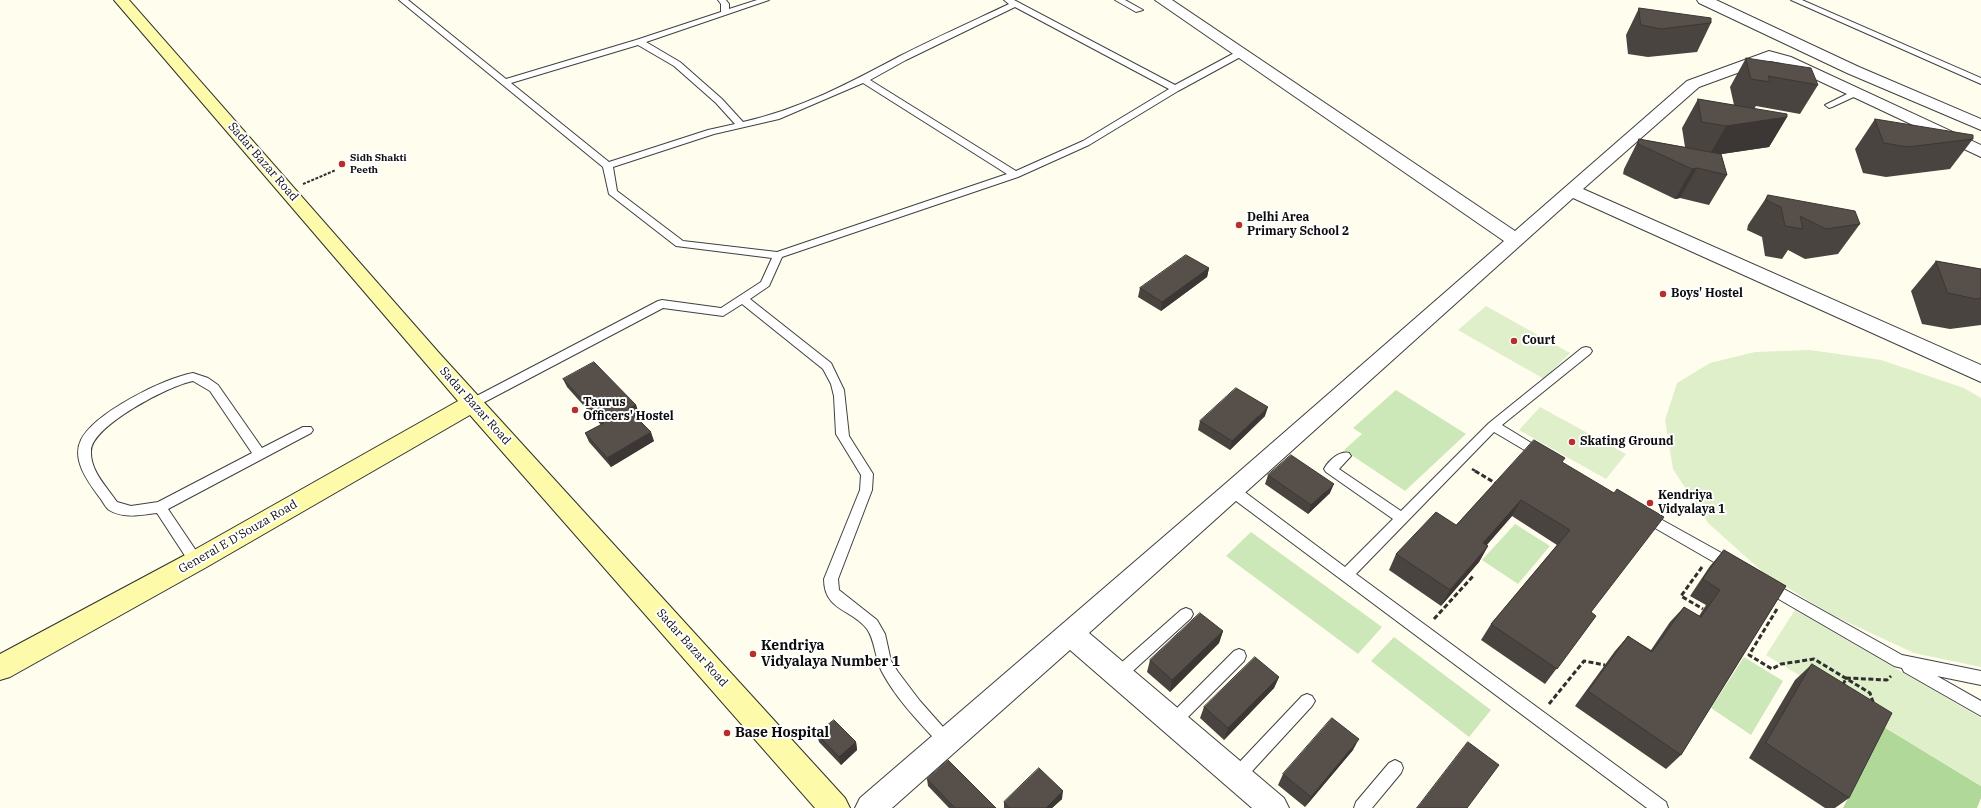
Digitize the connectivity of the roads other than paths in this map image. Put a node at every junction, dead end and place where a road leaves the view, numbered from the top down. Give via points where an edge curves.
1 (121, 0) edge
2 (403, 0) edge
3 (722, 0) edge
4 (765, 0) edge
5 (1119, 0) edge
6 (1162, 0) edge
7 (1704, 0) edge
8 (1795, 0) edge
9 (1011, 2) edge
10 (1139, 10) dead end
11 (726, 13) junction
12 (639, 42) junction
13 (1241, 53) junction
14 (864, 80) junction
15 (1981, 81) edge
16 (504, 83) junction
17 (1175, 90) junction
18 (1855, 93) junction
19 (1829, 105) dead end
20 (741, 125) junction
21 (1981, 125) edge
22 (1981, 152) edge
23 (608, 166) junction
24 (1015, 175) junction
25 (1571, 190) junction
26 (1516, 240) junction
27 (778, 255) junction
28 (743, 299) junction
29 (1586, 351) dead end
30 (1981, 374) edge
31 (473, 403) junction
32 (1493, 426) junction
33 (307, 430) dead end
34 (258, 454) junction
35 (1345, 456) dead end
36 (1552, 461) edge
37 (1233, 491) junction
38 (160, 507) junction
39 (1636, 510) edge
40 (1402, 518) junction
41 (196, 561) junction
42 (1744, 572) edge
43 (1346, 575) junction
44 (1758, 580) edge
45 (1186, 614) dead end
46 (1070, 633) junction
47 (1239, 656) dead end
48 (1899, 661) junction
49 (0, 668) edge
50 (1118, 675) junction
51 (1981, 678) edge
52 (1307, 701) dead end
53 (1981, 709) edge
54 (1173, 722) junction
55 (946, 742) junction
56 (1395, 768) dead end
57 (1237, 776) junction
58 (835, 808) edge
59 (870, 808) edge
60 (1274, 808) edge
61 (1362, 808) edge
62 (1660, 808) edge

1 - 31 street, Sadar Bazar Road
2 - 16 lane
3 - 11 lane
4 - 11 lane
5 - 10 lane
6 - 13 street
7 - 21 street via 1853,70
8 - 15 lane
9 - 14 lane
9 - 17 lane
11 - 12 lane
12 - 16 lane
12 - 20 lane via 677,64 719,101
13 - 17 lane
13 - 26 street
14 - 20 lane via 798,109
14 - 24 lane
16 - 23 lane
17 - 24 lane via 1086,143
18 - 19 lane
18 - 22 street via 1915,127
18 - 25 street via 1777,57 1769,56 1744,64 1693,84
20 - 23 lane via 711,132
23 - 27 lane via 612,192 680,244
24 - 27 lane
25 - 26 street
25 - 30 street
26 - 37 street
27 - 28 lane via 765,284
28 - 31 lane via 723,312 662,304
28 - 55 lane via 827,366 834,376 841,399 843,437 867,474 866,490 831,579 832,592 873,625 886,666
29 - 32 lane
31 - 41 street, General E D'Souza Road
31 - 58 street, Sadar Bazar Road
32 - 36 lane
32 - 40 lane
33 - 34 lane
34 - 38 lane
34 - 38 lane via 212,385 193,377 161,388 97,427 86,441 85,464 113,506 130,511
35 - 40 lane via 1330,469
37 - 43 lane
37 - 46 street
38 - 41 lane
39 - 42 lane
40 - 43 lane
41 - 49 street, General E D'Souza Road
43 - 62 lane
44 - 48 lane
45 - 50 lane
46 - 50 street
46 - 55 street
47 - 54 lane
48 - 51 lane
48 - 53 lane
50 - 54 street
52 - 57 lane
54 - 57 street
55 - 59 street
56 - 61 lane
57 - 60 street

